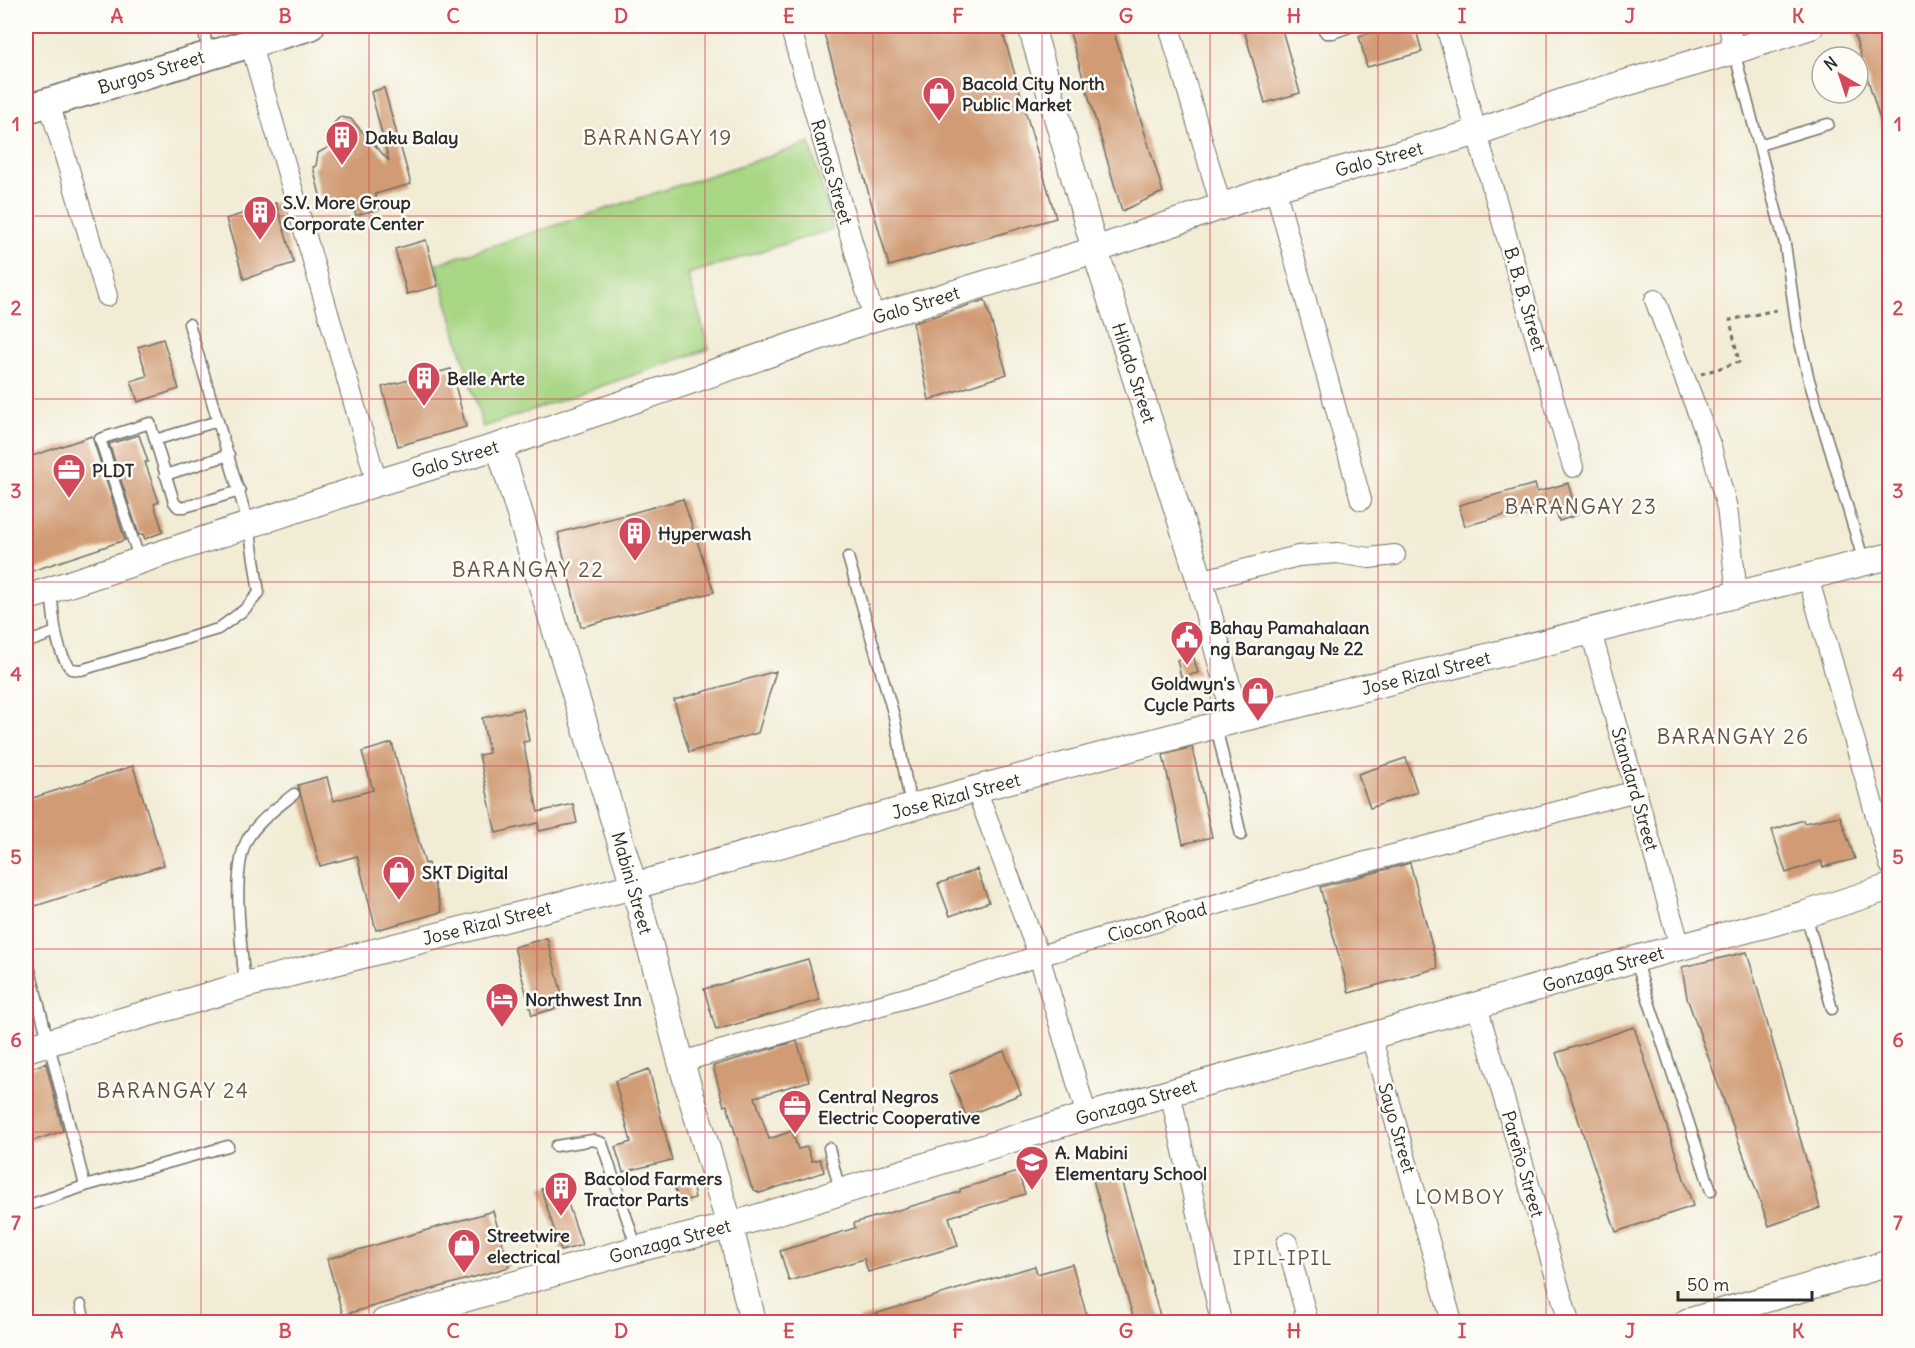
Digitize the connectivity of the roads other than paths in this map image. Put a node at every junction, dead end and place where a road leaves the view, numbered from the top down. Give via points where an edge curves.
1 (204, 26) edge
2 (790, 26) edge
3 (1031, 26) edge
4 (1169, 26) edge
5 (1321, 26) edge
6 (1352, 26) edge
7 (1446, 26) edge
8 (1729, 26) edge
9 (1810, 26) edge
10 (299, 27) edge
11 (250, 42) junction
12 (1734, 51) junction
13 (207, 55) junction
14 (37, 106) edge
15 (1828, 124) dead end
16 (1475, 133) junction
17 (1759, 145) junction
18 (1275, 188) junction
19 (1221, 206) junction
20 (1095, 250) junction
21 (107, 296) dead end
22 (1655, 300) dead end
23 (874, 318) junction
24 (189, 324) dead end
25 (219, 422) junction
26 (155, 440) junction
27 (499, 446) junction
28 (228, 455) junction
29 (1573, 467) dead end
30 (165, 475) junction
31 (377, 483) junction
32 (240, 491) junction
33 (1360, 500) dead end
34 (249, 526) junction
35 (1395, 555) dead end
36 (1890, 556) edge
37 (848, 557) dead end
38 (140, 561) junction
39 (1864, 563) junction
40 (1808, 577) junction
41 (1200, 581) junction
42 (51, 590) junction
43 (1737, 593) junction
44 (26, 598) edge
45 (56, 632) junction
46 (1590, 632) junction
47 (26, 643) edge
48 (1226, 723) junction
49 (976, 789) junction
50 (1636, 791) junction
51 (294, 794) dead end
52 (911, 808) junction
53 (1240, 835) dead end
54 (1890, 865) edge
55 (634, 886) junction
56 (1890, 887) edge
57 (1806, 914) junction
58 (1680, 947) junction
59 (26, 954) edge
60 (1039, 956) junction
61 (1635, 959) junction
62 (245, 985) junction
63 (1476, 1006) junction
64 (1832, 1009) dead end
65 (1371, 1036) junction
66 (36, 1046) edge
67 (681, 1062) junction
68 (1170, 1092) junction
69 (1087, 1116) junction
70 (228, 1146) dead end
71 (556, 1146) dead end
72 (829, 1148) dead end
73 (85, 1186) junction
74 (840, 1191) junction
75 (1711, 1191) dead end
76 (26, 1206) edge
77 (730, 1226) junction
78 (1287, 1243) dead end
79 (637, 1249) junction
80 (1890, 1263) edge
81 (81, 1305) dead end
82 (1689, 1322) edge
83 (86, 1323) edge
84 (384, 1323) edge
85 (753, 1323) edge
86 (1221, 1323) edge
87 (1308, 1323) edge
88 (1452, 1323) edge
89 (1569, 1323) edge

1 - 13 lane
2 - 23 street, Ramos Street
3 - 20 street, Hilado Street
4 - 19 street
5 - 6 lane via 1326,33
7 - 16 street, B. B. B. Street
8 - 12 street
9 - 12 street, Galo Street
10 - 11 main road, Burgos Street
11 - 13 main road, Burgos Street
11 - 31 street
12 - 16 street, Galo Street via 1568,100
12 - 17 lane
13 - 14 main road, Burgos Street
14 - 21 street
15 - 17 lane
16 - 18 street, Galo Street
16 - 29 street, B. B. B. Street
17 - 39 lane via 1785,244 1809,380
18 - 19 street, Galo Street
18 - 33 street
19 - 20 street, Galo Street
20 - 23 street, Galo Street
20 - 41 street, Hilado Street
22 - 43 street via 1711,447 1727,508
23 - 27 street, Galo Street
24 - 25 lane
25 - 26 lane
25 - 28 lane
26 - 30 lane
26 - 38 lane via 150,423 100,439
27 - 31 street, Galo Street
27 - 55 street, Mabini Street
28 - 30 lane
28 - 32 lane
30 - 32 lane via 178,507
31 - 34 street, Galo Street
32 - 34 lane
34 - 38 street, Galo Street
34 - 45 lane via 259,593 244,610 218,628 81,670 71,669 65,662
35 - 41 street via 1298,556
36 - 39 street, Jose Rizal Street
37 - 52 lane via 894,716
38 - 42 street, Galo Street
39 - 40 street, Jose Rizal Street
40 - 43 street, Jose Rizal Street
40 - 54 street
41 - 48 street, Hilado Street
42 - 44 street, Galo Street
42 - 45 lane
43 - 46 street, Jose Rizal Street
45 - 47 lane
46 - 48 street, Jose Rizal Street
46 - 50 street, Standard Street
48 - 49 street, Jose Rizal Street
48 - 53 lane
49 - 52 street, Jose Rizal Street
49 - 60 street
50 - 58 street, Standard Street
50 - 60 street, Ciocon Road via 1317,875
51 - 62 lane via 249,836 241,857 237,877
52 - 55 street, Jose Rizal Street
55 - 62 street, Jose Rizal Street
55 - 67 street, Mabini Street
56 - 57 street, Gonzaga Street
57 - 58 street, Gonzaga Street
57 - 64 lane
58 - 61 street, Gonzaga Street
59 - 66 lane
60 - 67 street, Ciocon Road
60 - 69 street
61 - 63 street, Gonzaga Street
61 - 75 lane
62 - 66 street, Jose Rizal Street
63 - 65 street, Gonzaga Street
63 - 89 street, Pareño Street
65 - 68 street, Gonzaga Street
65 - 88 street, Sayo Street
66 - 73 lane
67 - 77 street, Mabini Street
68 - 69 street, Gonzaga Street
68 - 86 street
69 - 74 street, Gonzaga Street
70 - 73 lane
71 - 79 lane via 594,1140 602,1143
72 - 74 lane
73 - 76 lane
74 - 77 street, Gonzaga Street
77 - 79 street, Gonzaga Street
77 - 85 street, Mabini Street
78 - 87 street
79 - 84 street, Gonzaga Street
80 - 82 street
81 - 83 lane

